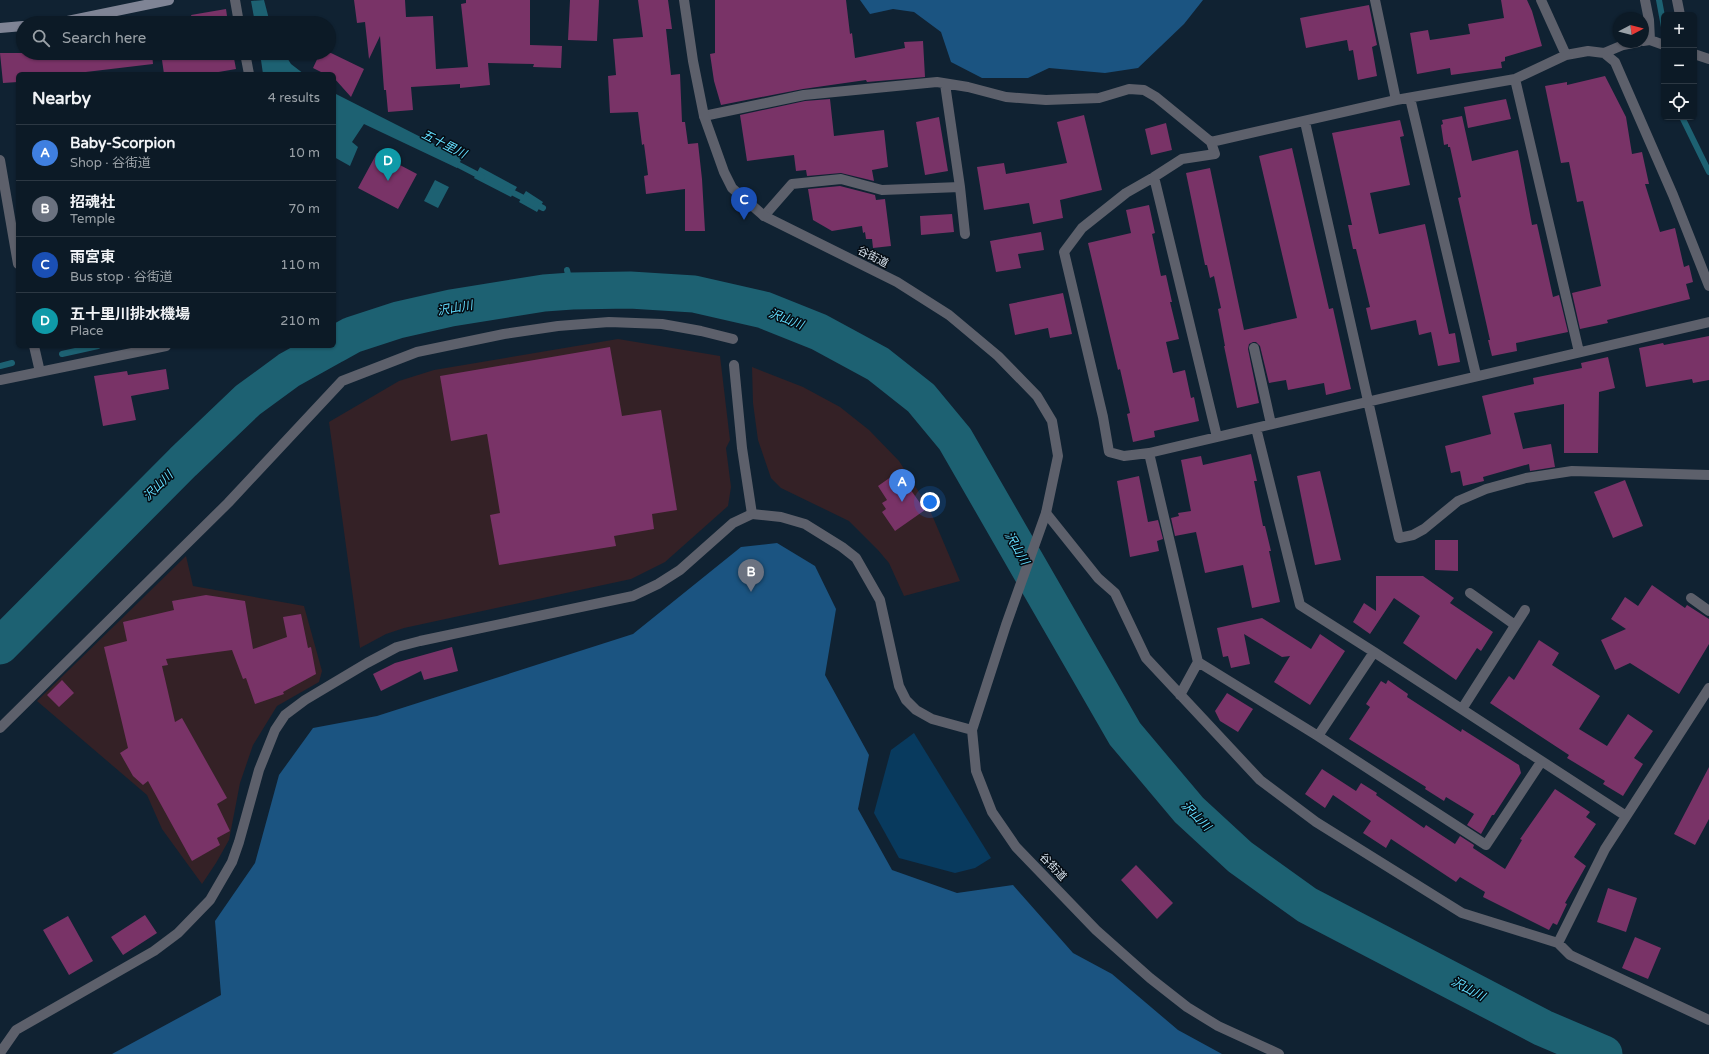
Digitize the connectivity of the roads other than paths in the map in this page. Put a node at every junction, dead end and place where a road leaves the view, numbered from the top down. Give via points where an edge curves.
1 (169, 0) edge
2 (235, 0) edge
3 (684, 0) edge
4 (1375, 0) edge
5 (1541, 0) edge
6 (1645, 0) edge
7 (1677, 0) edge
8 (1679, 12) edge
9 (92, 16) edge
10 (238, 16) edge
11 (16, 27) edge
12 (0, 28) edge
13 (1654, 42) edge
14 (1616, 48) edge
15 (1604, 53) junction
16 (1566, 55) junction
17 (1697, 55) edge
18 (1709, 59) edge
19 (246, 60) edge
20 (249, 72) edge
21 (1515, 80) junction
22 (945, 84) junction
23 (1410, 98) junction
24 (1396, 100) junction
25 (704, 116) junction
26 (1305, 122) junction
27 (1212, 142) junction
28 (0, 160) edge
29 (1154, 177) junction
30 (960, 187) junction
31 (5, 216) edge
32 (764, 216) junction
33 (965, 234) dead end
34 (16, 257) edge
35 (1709, 286) edge
36 (1709, 322) edge
37 (733, 339) dead end
38 (34, 348) edge
39 (156, 348) edge
40 (1254, 348) dead end
41 (1579, 352) junction
42 (734, 365) dead end
43 (40, 372) junction
44 (1476, 375) junction
45 (0, 380) edge
46 (1367, 401) junction
47 (1271, 424) junction
48 (1256, 428) junction
49 (1217, 437) junction
50 (1149, 453) junction
51 (1709, 475) edge
52 (1046, 513) junction
53 (752, 514) junction
54 (1470, 593) dead end
55 (1691, 598) dead end
56 (1525, 610) dead end
57 (1709, 610) edge
58 (1515, 625) junction
59 (1374, 652) junction
60 (1198, 662) junction
61 (1709, 688) edge
62 (1180, 695) junction
63 (1462, 709) junction
64 (0, 728) edge
65 (972, 730) junction
66 (1318, 736) junction
67 (1541, 762) junction
68 (1626, 816) junction
69 (1558, 942) junction
70 (1709, 1020) edge
71 (0, 1053) edge
72 (1278, 1054) edge

1 - 9 main road
2 - 10 street
3 - 25 street, 谷街道
4 - 24 street
5 - 16 street
6 - 13 street
7 - 8 street
11 - 12 main road
14 - 15 street
15 - 16 street via 1588,51
15 - 35 street via 1615,62 1673,195
16 - 21 street
17 - 18 street
19 - 20 street
21 - 23 street
21 - 41 street
22 - 25 street via 937,82 804,95
22 - 27 street via 1006,96 1046,100 1099,98 1129,90 1144,90
22 - 30 street
23 - 24 street
23 - 44 street
24 - 26 street
25 - 32 street, 谷街道 via 732,188
26 - 27 street
26 - 46 street
27 - 29 street via 1215,154 1182,159
28 - 31 street
29 - 49 street
29 - 50 street via 1126,193 1082,228 1064,252 1109,452 1124,456
30 - 32 street via 882,190 841,179 792,184
30 - 33 street
31 - 34 street
32 - 52 street, 谷街道 via 897,282 949,315 998,356 1037,396 1052,421 1058,456
36 - 41 street
37 - 64 street via 662,324 609,322 558,326 417,352 342,381 228,503
38 - 43 street
39 - 43 street
40 - 47 street
41 - 44 street
42 - 53 street via 742,448
43 - 45 street
44 - 46 street
46 - 47 street
46 - 51 street via 1399,538 1424,529 1458,501 1486,489 1526,478 1572,471
47 - 48 street
48 - 49 street
48 - 59 street via 1300,605
49 - 50 street
50 - 60 street
52 - 62 street via 1098,578 1115,593 1146,658
52 - 65 street, 谷街道
53 - 65 street via 781,517 805,524 856,558 880,600 899,686 906,700 932,720
53 - 71 street via 733,523 680,570 633,596 397,647 305,700 286,715 275,730 259,770 232,862 210,900 178,933 154,951 16,1030
54 - 58 street
55 - 57 street
56 - 58 street
58 - 63 street
59 - 63 street
59 - 66 street
60 - 62 street
60 - 66 street
61 - 68 street
62 - 69 street via 1260,780 1316,822 1462,913
63 - 67 street
65 - 72 street, 谷街道 via 976,771 992,812 1016,846 1096,930 1150,978 1218,1026
66 - 67 street via 1486,845
67 - 68 street
68 - 69 street via 1605,849
69 - 70 street via 1570,956

